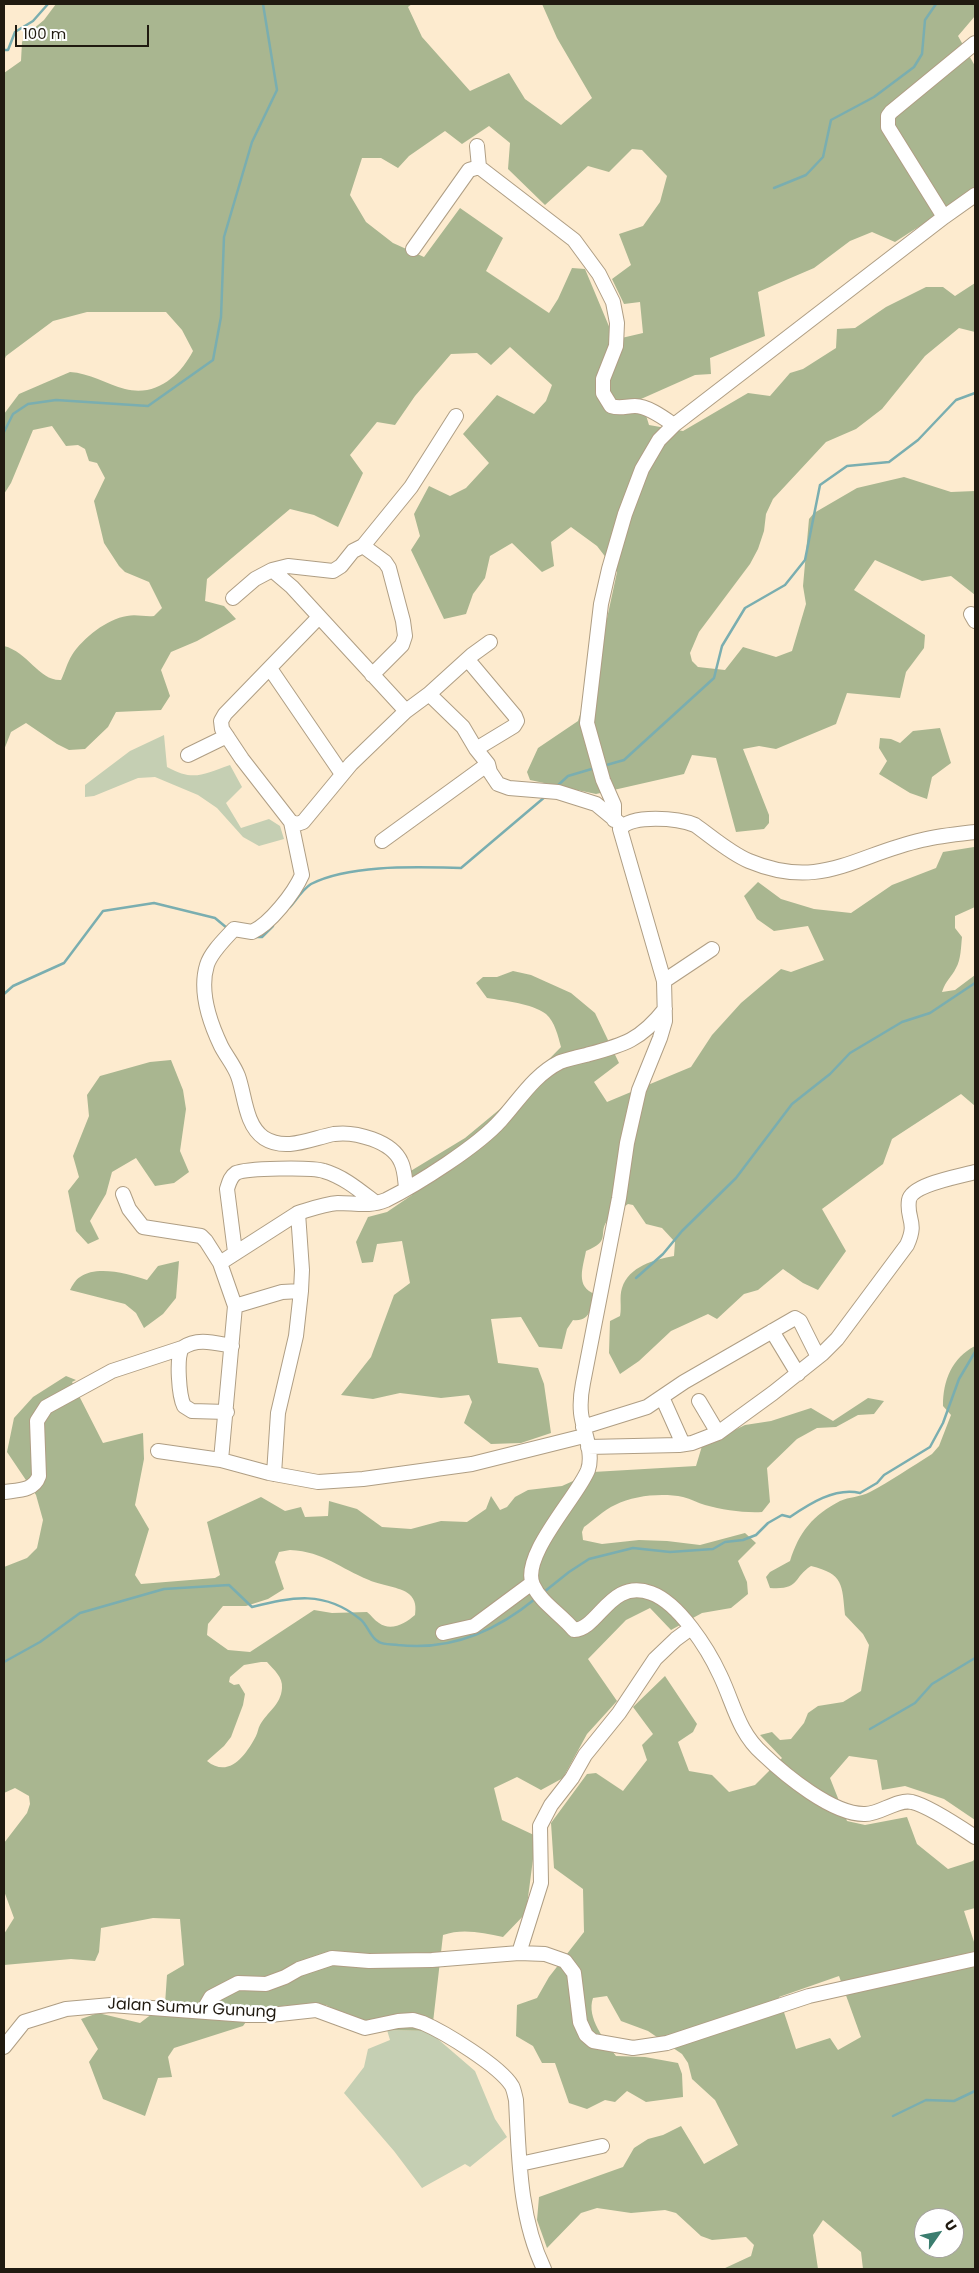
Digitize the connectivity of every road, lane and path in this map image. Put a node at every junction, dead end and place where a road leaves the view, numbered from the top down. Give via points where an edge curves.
1 (975, 43) edge
2 (477, 146) dead end
3 (479, 167) junction
4 (975, 195) edge
5 (944, 217) junction
6 (413, 248) dead end
7 (456, 416) dead end
8 (674, 425) junction
9 (364, 546) junction
10 (272, 570) junction
11 (233, 598) dead end
12 (319, 618) junction
13 (490, 642) dead end
14 (468, 660) junction
15 (271, 670) junction
16 (372, 675) junction
17 (430, 694) junction
18 (406, 711) junction
19 (227, 736) junction
20 (476, 749) junction
21 (188, 755) dead end
22 (488, 764) junction
23 (342, 774) junction
24 (291, 822) junction
25 (619, 823) junction
26 (975, 832) edge
27 (382, 841) dead end
28 (712, 949) dead end
29 (664, 981) junction
30 (665, 1009) junction
31 (975, 1172) edge
32 (406, 1188) junction
33 (123, 1194) dead end
34 (376, 1203) junction
35 (298, 1213) junction
36 (235, 1252) junction
37 (220, 1263) junction
38 (301, 1291) junction
39 (235, 1306) junction
40 (772, 1331) junction
41 (232, 1346) junction
42 (182, 1348) junction
43 (818, 1357) junction
44 (798, 1374) junction
45 (662, 1397) junction
46 (699, 1401) dead end
47 (226, 1412) junction
48 (718, 1433) junction
49 (585, 1437) junction
50 (683, 1444) junction
51 (158, 1451) dead end
52 (221, 1460) junction
53 (274, 1474) junction
54 (4, 1492) edge
55 (537, 1592) junction
56 (691, 1628) junction
57 (443, 1633) dead end
58 (975, 1837) edge
59 (519, 1953) junction
60 (975, 1959) edge
61 (203, 2011) junction
62 (4, 2047) edge
63 (602, 2146) dead end
64 (520, 2164) junction
65 (544, 2269) edge

1 - 5 street via 888,116 888,127
2 - 3 street
3 - 6 street via 469,170
3 - 8 street via 574,240 599,274 613,302 616,323 616,346 603,379 603,393 611,406 619,409 636,406 660,415
4 - 5 street
5 - 8 street
7 - 9 street via 411,487
8 - 25 street via 659,440 642,469 625,514 602,604 587,723
9 - 10 street via 333,571 288,566
9 - 16 street via 389,568 405,628 402,645
10 - 11 street via 255,579
10 - 12 street
12 - 15 street
12 - 16 street
13 - 14 street
14 - 17 street
14 - 20 street via 517,721
15 - 19 street via 225,714 221,721
15 - 23 street
16 - 18 street
17 - 18 street
17 - 20 street via 463,727
18 - 23 street
19 - 21 street
19 - 24 street
20 - 22 street
22 - 25 street via 495,780 504,787 558,792 596,804
22 - 27 street
23 - 24 street via 304,822
24 - 32 street via 301,862 300,881 275,914 256,930 232,931 207,965 206,999 215,1032 238,1075 253,1124 263,1137 284,1144 336,1134 372,1140 396,1155 404,1170
25 - 26 street via 660,819 685,821 747,860 791,873 810,874 832,870 922,840
25 - 29 street
28 - 29 street
29 - 30 street
30 - 32 street via 638,1037 561,1062 548,1070 486,1134
30 - 49 street via 665,1021 639,1090 627,1143 580,1399
31 - 43 street via 943,1180 914,1193 909,1200 913,1230 907,1245 837,1339
32 - 34 street
33 - 37 street via 129,1209 143,1227 200,1236
34 - 35 street via 321,1205
34 - 36 street via 347,1181 309,1167 239,1172 229,1181 227,1189
35 - 36 street
35 - 38 street
36 - 37 street
37 - 39 street
38 - 39 street via 282,1292
38 - 53 street via 296,1336 278,1413
39 - 41 street
40 - 43 street via 793,1318 798,1319
40 - 44 street
40 - 45 street
41 - 42 street via 198,1341
41 - 47 street
42 - 47 street via 179,1361 184,1406 192,1410
42 - 54 street via 112,1371 46,1407 37,1421 37,1482 31,1487
43 - 44 street
44 - 48 street
45 - 49 street
45 - 50 street
46 - 48 street
47 - 52 street
48 - 50 street
49 - 50 street
49 - 53 street via 472,1464 363,1479 318,1482
49 - 55 street via 590,1458 588,1469 534,1560 531,1574
51 - 52 street
52 - 53 street
55 - 56 street via 574,1630 623,1593 645,1592 669,1603
55 - 57 street via 474,1626
56 - 58 street via 720,1674 744,1732 761,1753 801,1786 854,1813 875,1813 895,1804 912,1802
56 - 59 street via 656,1659 551,1805 540,1826 541,1883
59 - 60 street via 545,1954 565,1961 574,1973 580,2022 586,2035 593,2042 633,2048 667,2043 809,1996
59 - 61 street via 432,1960 332,1958 266,1984 238,1983 210,1997
61 - 62 street, Jalan Sumur Gunung via 111,2005 66,2009 24,2022
61 - 64 street, Jalan Sumur Gunung via 270,2015 316,2010 365,2028 413,2020 432,2027 476,2054 513,2087
63 - 64 street
64 - 65 street, Jalan Sumur Gunung via 526,2212

